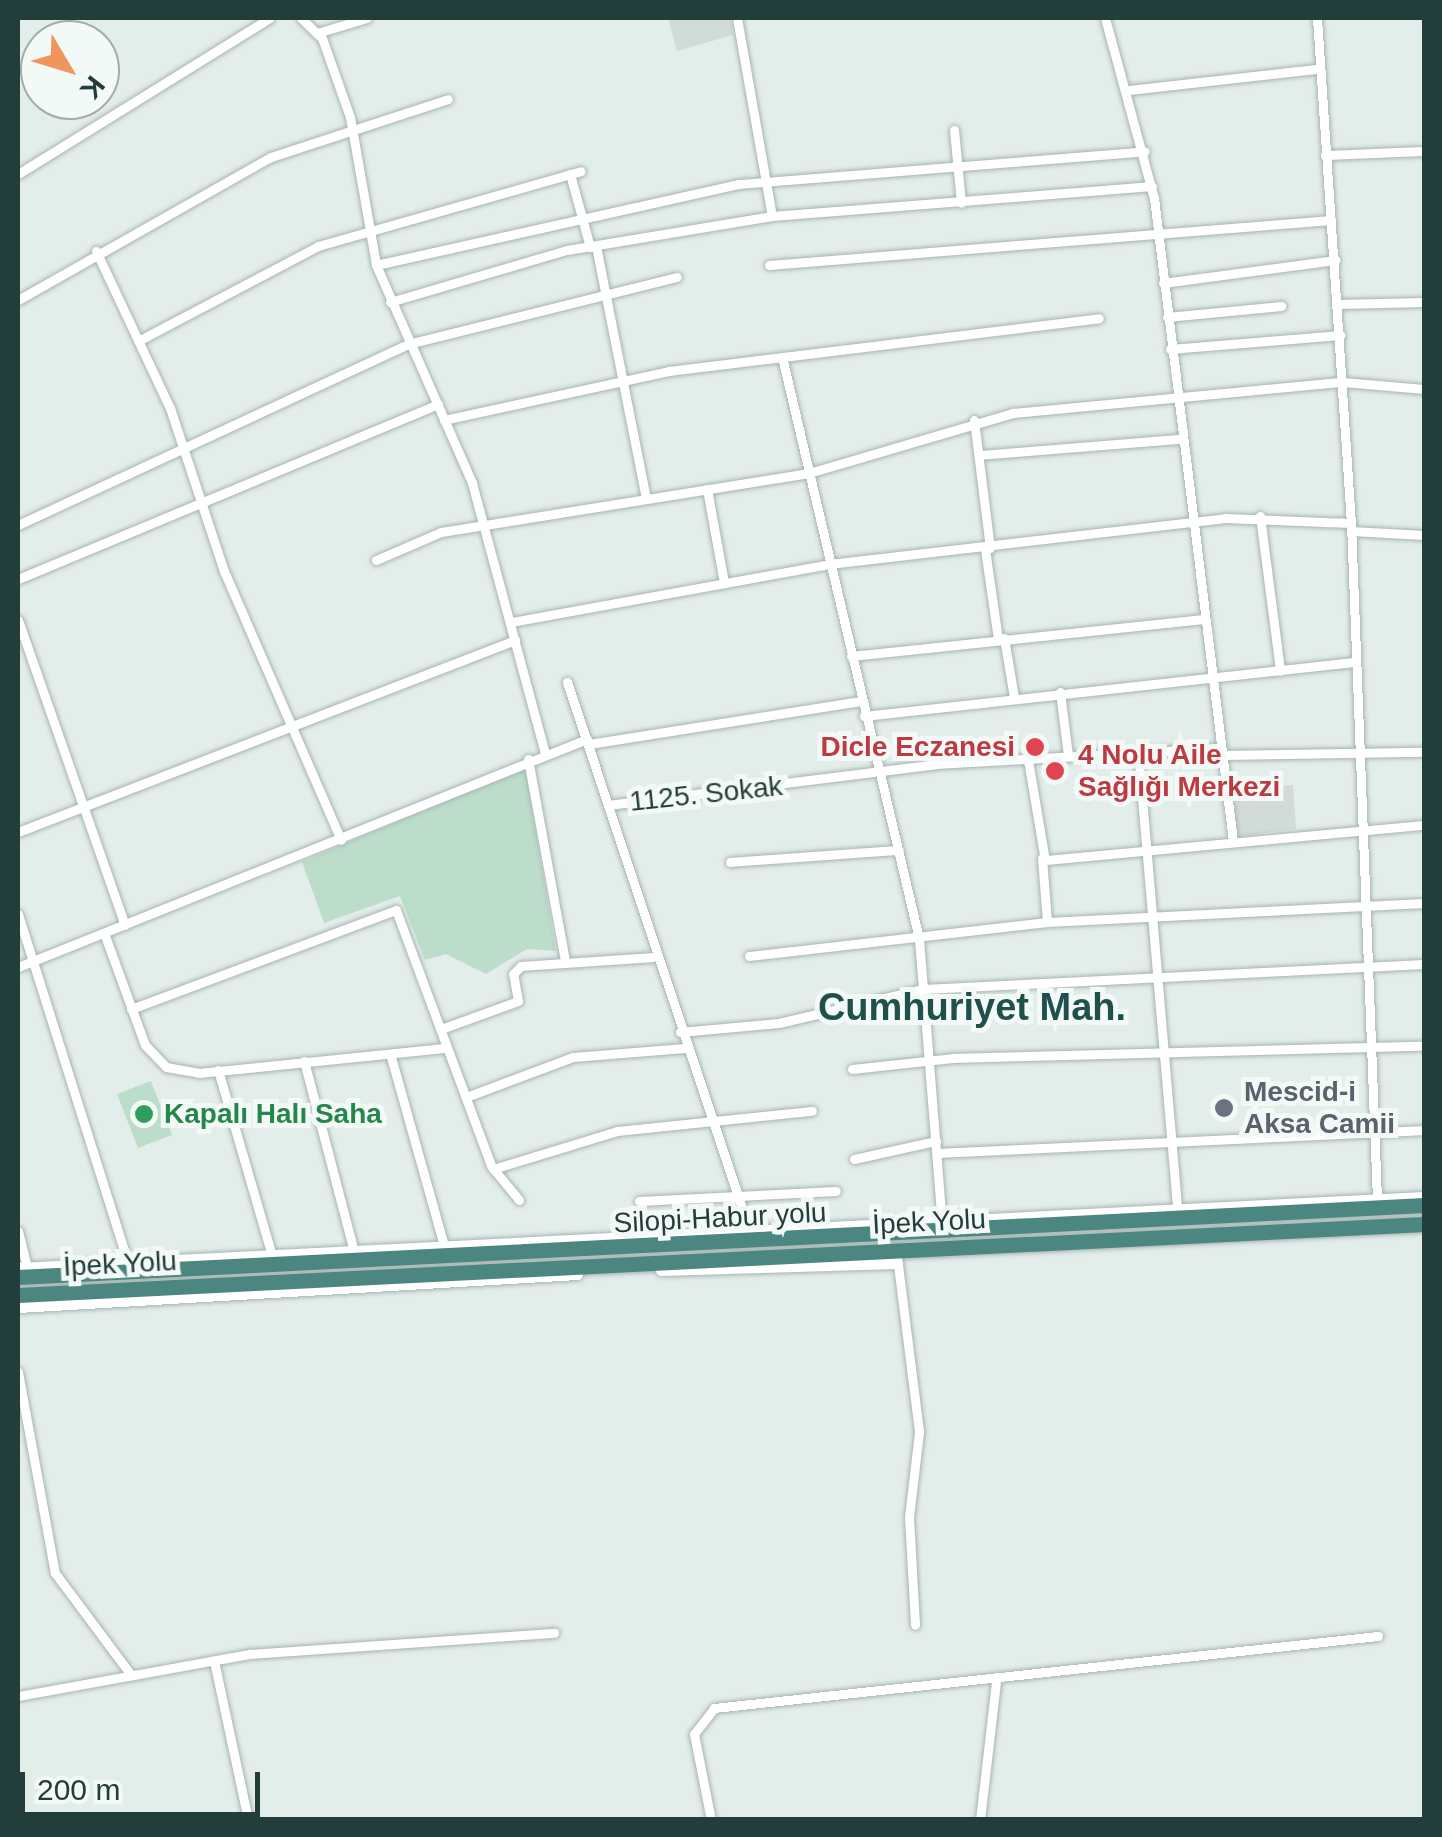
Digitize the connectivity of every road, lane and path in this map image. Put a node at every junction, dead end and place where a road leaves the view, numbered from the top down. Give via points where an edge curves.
1 (270, 18) edge
2 (302, 18) edge
3 (367, 18) edge
4 (738, 18) edge
5 (1106, 18) edge
6 (1317, 18) edge
7 (317, 33) junction
8 (1316, 69) junction
9 (1130, 90) junction
10 (448, 99) dead end
11 (351, 126) junction
12 (954, 130) dead end
13 (1145, 151) junction
14 (1424, 151) edge
15 (1325, 155) junction
16 (957, 165) junction
17 (18, 174) edge
18 (766, 181) junction
19 (1152, 186) junction
20 (961, 203) junction
21 (581, 212) junction
22 (772, 216) junction
23 (1331, 220) junction
24 (364, 231) junction
25 (1159, 234) junction
26 (593, 246) junction
27 (96, 251) junction
28 (1334, 260) junction
29 (376, 265) junction
30 (769, 265) dead end
31 (677, 277) dead end
32 (1163, 284) junction
33 (604, 292) junction
34 (18, 300) edge
35 (390, 302) junction
36 (1424, 302) edge
37 (1338, 304) junction
38 (1281, 306) dead end
39 (1167, 317) junction
40 (1099, 318) dead end
41 (1340, 335) junction
42 (138, 341) junction
43 (408, 344) junction
44 (1170, 349) junction
45 (782, 357) junction
46 (1343, 382) junction
47 (623, 385) junction
48 (1424, 389) edge
49 (1175, 395) junction
50 (438, 404) junction
51 (444, 420) junction
52 (974, 420) junction
53 (1179, 438) junction
54 (180, 443) junction
55 (978, 454) junction
56 (809, 473) junction
57 (706, 489) junction
58 (646, 498) junction
59 (204, 500) junction
60 (1260, 516) junction
61 (484, 523) junction
62 (18, 525) edge
63 (1189, 526) junction
64 (1351, 527) junction
65 (1424, 535) edge
66 (988, 548) junction
67 (376, 560) dead end
68 (829, 564) junction
69 (18, 579) edge
70 (724, 583) junction
71 (1204, 619) junction
72 (18, 620) edge
73 (511, 622) junction
74 (1001, 639) junction
75 (515, 640) junction
76 (852, 656) junction
77 (1356, 662) junction
78 (1280, 671) junction
79 (1214, 678) junction
80 (567, 682) dead end
81 (1060, 692) junction
82 (1014, 697) junction
83 (861, 701) junction
84 (864, 716) junction
85 (292, 724) junction
86 (588, 742) junction
87 (1138, 751) junction
88 (1222, 752) junction
89 (1424, 752) edge
90 (545, 754) junction
91 (1359, 754) junction
92 (1068, 755) junction
93 (528, 759) junction
94 (1028, 760) junction
95 (878, 773) junction
96 (608, 805) junction
97 (83, 809) junction
98 (1424, 825) edge
99 (1362, 830) junction
100 (18, 832) edge
101 (341, 840) junction
102 (1232, 841) junction
103 (900, 850) junction
104 (1149, 851) junction
105 (1042, 858) junction
106 (730, 862) dead end
107 (1424, 902) edge
108 (1368, 904) junction
109 (18, 914) edge
110 (1155, 920) junction
111 (1047, 922) junction
112 (124, 925) junction
113 (104, 933) junction
114 (918, 933) junction
115 (749, 956) dead end
116 (654, 958) junction
117 (565, 961) junction
118 (34, 962) junction
119 (1424, 964) edge
120 (18, 967) edge
121 (1368, 968) junction
122 (1159, 976) junction
123 (922, 988) junction
124 (131, 1008) junction
125 (440, 1030) junction
126 (680, 1032) junction
127 (1373, 1046) junction
128 (1424, 1046) edge
129 (447, 1048) junction
130 (685, 1048) junction
131 (1168, 1053) junction
132 (392, 1057) junction
133 (930, 1059) junction
134 (304, 1061) junction
135 (852, 1069) dead end
136 (218, 1070) junction
137 (466, 1097) junction
138 (812, 1111) dead end
139 (713, 1121) junction
140 (1424, 1130) edge
141 (1374, 1132) junction
142 (1172, 1139) junction
143 (937, 1147) junction
144 (854, 1159) dead end
145 (493, 1169) junction
146 (836, 1190) dead end
147 (739, 1197) junction
148 (1424, 1197) edge
149 (519, 1200) dead end
150 (1378, 1200) junction
151 (638, 1201) dead end
152 (1424, 1205) edge
153 (1177, 1210) junction
154 (942, 1222) junction
155 (1424, 1224) edge
156 (18, 1231) edge
157 (750, 1232) junction
158 (1055, 1233) junction
159 (444, 1246) junction
160 (354, 1252) junction
161 (272, 1256) junction
162 (896, 1256) junction
163 (128, 1262) junction
164 (21, 1271) edge
165 (18, 1295) edge
166 (18, 1307) edge
167 (18, 1372) edge
168 (915, 1625) dead end
169 (554, 1633) dead end
170 (1378, 1636) dead end
171 (214, 1661) junction
172 (131, 1676) junction
173 (996, 1681) junction
174 (18, 1696) edge
175 (248, 1820) edge
176 (711, 1820) edge
177 (980, 1820) edge

1 - 17 street
2 - 7 street
3 - 7 street
4 - 18 street
5 - 9 street
6 - 8 street
7 - 11 street
8 - 9 street
8 - 15 street
9 - 13 street
10 - 11 street
11 - 24 street
11 - 27 street
12 - 16 street
13 - 16 street
13 - 19 street
14 - 15 street
15 - 23 street
16 - 18 street
16 - 20 street
18 - 21 street
18 - 22 street
19 - 20 street
19 - 25 street
20 - 22 street
21 - 24 street via 575,173
21 - 26 street
21 - 29 street
22 - 26 street
23 - 25 street
23 - 28 street
24 - 29 street
24 - 42 street
25 - 30 street
25 - 32 street
26 - 33 street
26 - 35 street
27 - 34 street
27 - 42 street
28 - 32 street
28 - 37 street
29 - 35 street
31 - 33 street
32 - 39 street
33 - 43 street
33 - 47 street
35 - 43 street
36 - 37 street
37 - 41 street
38 - 39 street
39 - 44 street
40 - 45 street
41 - 44 street
41 - 46 street
42 - 54 street
43 - 50 street
43 - 54 street
44 - 49 street
45 - 47 street
45 - 56 street
46 - 48 street
46 - 49 street
46 - 64 street
47 - 51 street
47 - 58 street
49 - 52 street
49 - 53 street
50 - 51 street
50 - 59 street
51 - 61 street
52 - 55 street
52 - 56 street
53 - 55 street
53 - 63 street
54 - 59 street
54 - 62 street
55 - 66 street
56 - 57 street
56 - 68 street
57 - 58 street
57 - 70 street
58 - 61 street
59 - 69 street
59 - 85 street via 224,571
60 - 63 street
60 - 64 street
60 - 78 street
61 - 67 street
61 - 73 street
63 - 66 street
63 - 71 street
64 - 65 street
64 - 77 street
66 - 68 street
66 - 74 street
68 - 70 street
68 - 76 street
70 - 73 street
71 - 74 street
71 - 79 street
72 - 97 street
73 - 75 street
74 - 76 street
74 - 82 street
75 - 85 street
75 - 90 street
76 - 83 street
77 - 78 street
77 - 91 street
78 - 79 street
79 - 81 street
79 - 88 street
80 - 86 street
81 - 82 street
81 - 92 street
82 - 84 street
83 - 84 street
83 - 86 street
84 - 95 street
85 - 97 street
85 - 101 street
86 - 90 street
86 - 96 street
87 - 88 street, 1125. Sokak
87 - 92 street, 1125. Sokak
87 - 104 street
88 - 91 street, 1125. Sokak
88 - 102 street
89 - 91 street, 1125. Sokak
90 - 93 street
91 - 99 street
92 - 94 street, 1125. Sokak
93 - 101 street
93 - 117 street
94 - 95 street, 1125. Sokak
94 - 105 street
95 - 96 street, 1125. Sokak
95 - 103 street
96 - 116 street
97 - 100 street
97 - 112 street
98 - 99 street
99 - 102 street
99 - 108 street
101 - 112 street
102 - 104 street
103 - 106 street
103 - 114 street
104 - 105 street
104 - 110 street
105 - 111 street
107 - 108 street
108 - 110 street
108 - 121 street
109 - 118 street
110 - 111 street
110 - 122 street
111 - 114 street
112 - 113 street
113 - 118 street
113 - 124 street
114 - 115 street
114 - 123 street
116 - 117 street
116 - 126 street
117 - 125 street via 521,966 513,974 518,1000
118 - 120 street
118 - 163 street
119 - 121 street
121 - 122 street
121 - 127 street
122 - 123 street
122 - 131 street
123 - 126 street via 779,1023
123 - 133 street
124 - 125 street via 393,910
124 - 136 street via 157,1064
125 - 129 street
126 - 130 street
127 - 128 street
127 - 131 street
127 - 141 street
129 - 132 street
129 - 137 street
130 - 137 street via 573,1057
130 - 139 street
131 - 133 street
131 - 142 street
132 - 134 street
132 - 159 street
133 - 135 street
133 - 143 street
134 - 136 street
134 - 160 street
136 - 161 street
137 - 145 street
138 - 139 street
139 - 145 street via 618,1131
139 - 147 street
140 - 141 street
141 - 142 street
141 - 150 street
142 - 143 street
142 - 153 street
143 - 144 street
143 - 154 street
145 - 149 street
146 - 147 street
147 - 151 street
147 - 157 street
148 - 150 street
150 - 153 street
152 - 158 highway, Silopi-Habur yolu
153 - 154 street
154 - 157 street
155 - 158 highway, İpek Yolu
156 - 164 street
157 - 159 street
158 - 162 highway, İpek Yolu
158 - 164 highway, Silopi-Habur yolu
159 - 160 street
160 - 161 street
161 - 163 street
162 - 165 highway, İpek Yolu
162 - 166 street
162 - 168 street via 920,1432 909,1517
163 - 164 street
167 - 172 street via 55,1573
169 - 171 street
170 - 173 street
171 - 172 street
171 - 175 street
172 - 174 street
173 - 176 street via 708,1710 694,1734
173 - 177 street

